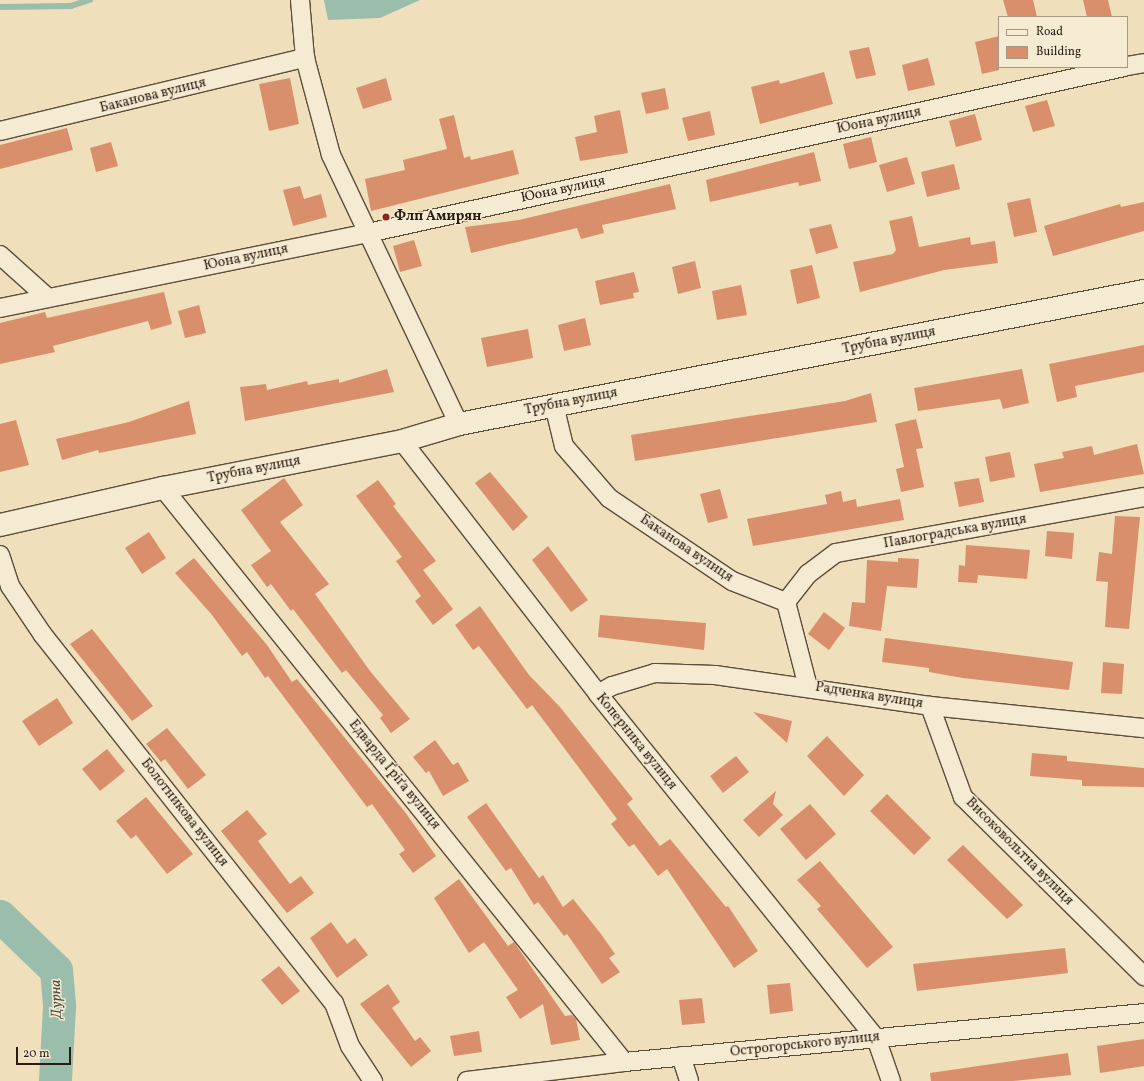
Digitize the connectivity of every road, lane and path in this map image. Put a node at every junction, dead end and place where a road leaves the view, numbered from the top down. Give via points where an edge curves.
1 (300, 0) edge
2 (305, 58) junction
3 (1144, 63) edge
4 (1128, 66) edge
5 (1119, 68) edge
6 (0, 131) edge
7 (368, 233) junction
8 (0, 255) edge
9 (1144, 291) edge
10 (48, 298) junction
11 (0, 308) edge
12 (554, 405) junction
13 (459, 424) junction
14 (402, 441) junction
15 (163, 488) junction
16 (1144, 497) edge
17 (0, 526) edge
18 (0, 555) edge
19 (786, 602) junction
20 (808, 687) junction
21 (598, 694) junction
22 (930, 706) junction
23 (1144, 728) edge
24 (1144, 976) edge
25 (1144, 1013) edge
26 (876, 1038) junction
27 (681, 1056) junction
28 (624, 1062) junction
29 (368, 1078) edge
30 (467, 1081) edge
31 (689, 1081) edge
32 (891, 1081) edge

1 - 2 street
2 - 6 street, Баканова вулиця
2 - 7 street via 331,155
3 - 4 street
5 - 7 street, Юона вулиця
7 - 10 street, Юона вулиця
7 - 13 street
8 - 10 street
9 - 12 street, Трубна вулиця
10 - 11 street, Юона вулиця
12 - 13 street, Трубна вулиця
12 - 19 street, Баканова вулиця via 564,446 609,498 732,581
13 - 14 street, Трубна вулиця
14 - 15 street, Трубна вулиця
14 - 21 street, Коперника вулиця
15 - 17 street, Трубна вулиця
15 - 28 street, Едварда Ґріґа вулиця
16 - 19 street, Павлоградська вулиця via 836,553 808,574
18 - 29 street, Болотникова вулиця via 10,586 43,635 334,1003 350,1046
19 - 20 street
20 - 21 street, Радченка вулиця via 715,675 655,673 612,686
20 - 22 street, Радченка вулиця
21 - 26 street, Коперника вулиця
22 - 23 street, Радченка вулиця
22 - 24 street, Високовольтна вулиця via 963,797
25 - 26 street, Острогорського вулиця
26 - 27 street, Острогорського вулиця
26 - 32 street, Коперника вулиця
27 - 28 street, Острогорського вулиця
27 - 31 street
28 - 30 street, Острогорського вулиця

